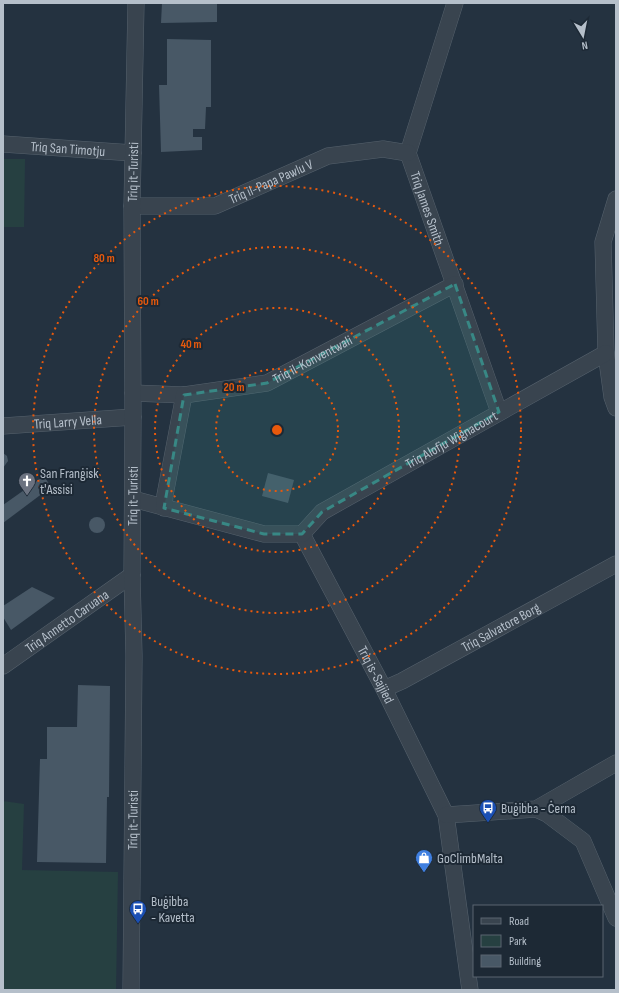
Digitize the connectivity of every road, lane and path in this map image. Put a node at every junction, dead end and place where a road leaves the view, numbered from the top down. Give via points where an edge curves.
1 (136, 3) edge
2 (455, 3) edge
3 (3, 144) edge
4 (133, 153) junction
5 (408, 153) junction
6 (616, 199) edge
7 (132, 206) junction
8 (456, 284) junction
9 (606, 353) junction
10 (133, 393) junction
11 (184, 395) junction
12 (616, 408) edge
13 (499, 412) junction
14 (133, 417) junction
15 (3, 426) edge
16 (133, 499) junction
17 (164, 508) junction
18 (302, 534) junction
19 (616, 564) edge
20 (132, 575) junction
21 (3, 666) edge
22 (384, 689) junction
23 (616, 763) edge
24 (536, 809) junction
25 (446, 815) junction
26 (616, 918) edge
27 (131, 990) edge
28 (470, 990) edge

1 - 4 street, Triq it-Turisti
2 - 5 street, Triq James Smith
3 - 4 street, Triq San Timotju
4 - 7 street, Triq it-Turisti
5 - 7 street, Triq il-Papa Pawlu V via 383,149 328,156 215,206
5 - 8 street, Triq James Smith
6 - 9 street via 603,242
7 - 10 street, Triq it-Turisti
8 - 11 street, Triq il-Konventwali via 267,383
8 - 13 street, Triq James Smith
9 - 12 street
9 - 13 street, Triq Alofju Wignacourt
10 - 11 street, Triq il-Konventwali
10 - 14 street, Triq it-Turisti
11 - 17 street
13 - 18 street, Triq Alofju Wignacourt via 322,512
14 - 15 street, Triq Larry Vella
14 - 16 street, Triq it-Turisti
16 - 17 street
16 - 20 street, Triq it-Turisti
17 - 18 street via 264,534
18 - 22 street, Triq is-Sajjied
19 - 22 street, Triq Salvatore Borg
20 - 21 street, Triq Annetto Caruana
20 - 27 street, Triq it-Turisti via 134,656
22 - 25 street, Triq is-Sajjied
23 - 24 street
24 - 25 street
24 - 26 street via 547,814 583,841
25 - 28 street, Triq is-Sajjied

